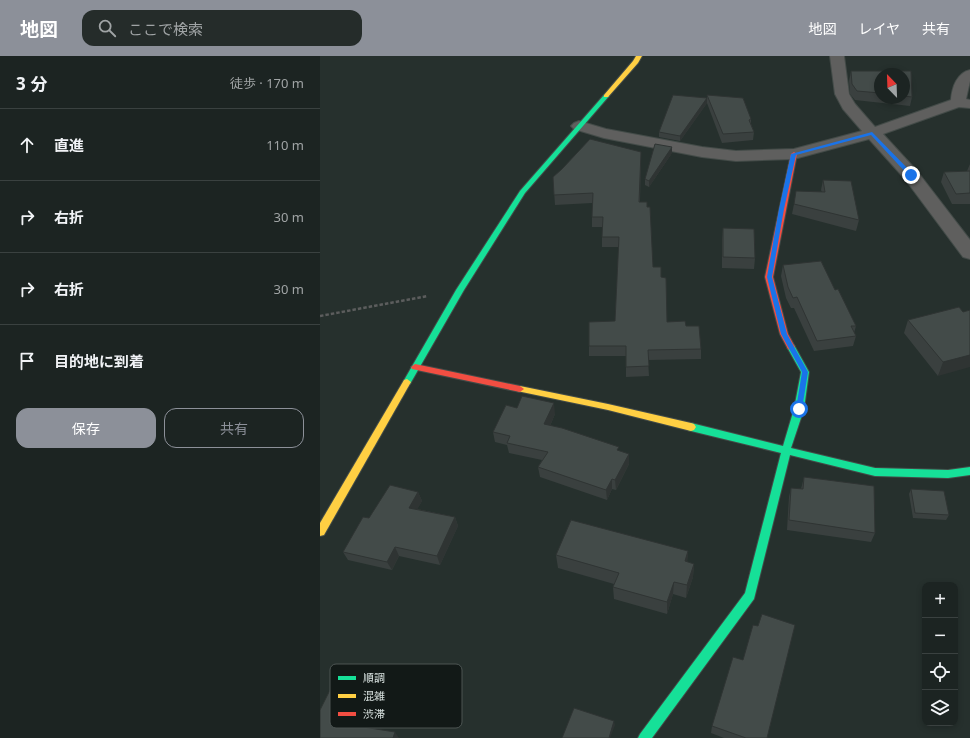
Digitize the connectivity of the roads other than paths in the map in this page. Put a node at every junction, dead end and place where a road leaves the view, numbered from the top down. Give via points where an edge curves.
1 (639, 56) edge
2 (838, 56) edge
3 (970, 74) edge
4 (964, 103) edge
5 (579, 126) junction
6 (872, 133) junction
7 (794, 154) junction
8 (970, 253) edge
9 (415, 367) junction
10 (786, 450) junction
11 (970, 471) edge
12 (320, 532) edge
13 (644, 738) edge

1 - 5 street
2 - 6 street via 842,94 848,106
3 - 4 street via 961,85
4 - 6 street
5 - 7 street via 702,152 736,156
5 - 9 street via 522,192
6 - 7 street
6 - 8 street via 911,175
7 - 10 street via 769,277 784,334 805,372 799,409
9 - 10 street via 608,407
9 - 12 street
10 - 11 street via 875,472 948,474
10 - 13 street via 750,595

